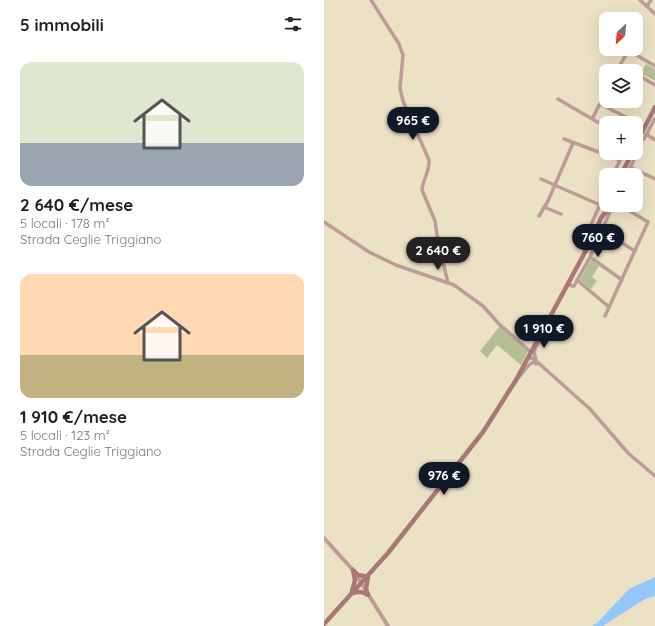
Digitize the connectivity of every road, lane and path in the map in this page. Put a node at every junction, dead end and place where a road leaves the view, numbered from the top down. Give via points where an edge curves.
1 (371, 0) edge
2 (640, 0) edge
3 (651, 0) edge
4 (647, 6) junction
5 (655, 14) edge
6 (638, 56) edge
7 (655, 66) edge
8 (643, 78) edge
9 (655, 85) edge
10 (558, 99) dead end
11 (599, 106) edge
12 (655, 107) edge
13 (608, 108) edge
14 (624, 116) edge
15 (655, 118) edge
16 (592, 119) junction
17 (599, 123) edge
18 (643, 130) edge
19 (646, 134) junction
20 (564, 139) dead end
21 (643, 140) edge
22 (655, 140) edge
23 (573, 143) junction
24 (630, 160) edge
25 (620, 162) junction
26 (628, 167) junction
27 (616, 168) edge
28 (541, 179) dead end
29 (655, 179) edge
30 (555, 185) junction
31 (599, 202) edge
32 (544, 207) junction
33 (602, 212) edge
34 (604, 212) edge
35 (606, 212) edge
36 (632, 212) edge
37 (561, 214) dead end
38 (539, 216) dead end
39 (324, 222) edge
40 (590, 227) dead end
41 (602, 231) junction
42 (635, 251) junction
43 (590, 257) junction
44 (576, 269) junction
45 (582, 272) junction
46 (577, 280) junction
47 (622, 280) junction
48 (448, 283) junction
49 (568, 283) junction
50 (609, 307) junction
51 (605, 316) dead end
52 (539, 337) junction
53 (530, 354) junction
54 (536, 363) junction
55 (516, 380) junction
56 (655, 476) edge
57 (324, 538) edge
58 (353, 570) junction
59 (368, 577) junction
60 (361, 584) junction
61 (350, 595) junction
62 (368, 595) junction
63 (324, 624) edge
64 (388, 626) edge

1 - 48 street via 399,44 403,55 400,88 429,160 430,167 422,190 435,221
2 - 4 street
3 - 4 street
4 - 5 street
6 - 7 street
8 - 9 street
10 - 16 street
11 - 16 street
12 - 18 main road
13 - 14 street
15 - 19 street
16 - 17 street
19 - 21 street
19 - 22 street
20 - 23 street
23 - 25 street
23 - 30 street
24 - 26 main road
25 - 26 street
25 - 27 street
26 - 29 street
28 - 30 street
30 - 31 street
30 - 32 street
32 - 37 street
32 - 38 street
33 - 40 street
34 - 44 main road
35 - 41 street
36 - 42 street via 648,222
39 - 48 street via 365,250 396,265
41 - 42 street
41 - 43 street
42 - 47 street
43 - 45 street
43 - 47 street
44 - 45 street
44 - 49 main road
45 - 46 street
46 - 49 street via 574,286
46 - 50 street
47 - 50 street
48 - 53 street via 476,300
49 - 52 main road
50 - 51 street
52 - 53 main road
52 - 54 street via 534,352
53 - 54 street
53 - 55 main road
54 - 55 street via 528,365
54 - 56 street via 590,409 628,453
55 - 59 main road via 468,452
57 - 58 street
58 - 59 main road via 358,575
58 - 60 street
58 - 61 main road via 355,580
59 - 60 main road
59 - 62 main road
60 - 61 main road
60 - 62 street
61 - 62 main road via 362,592
61 - 63 main road
62 - 64 street

